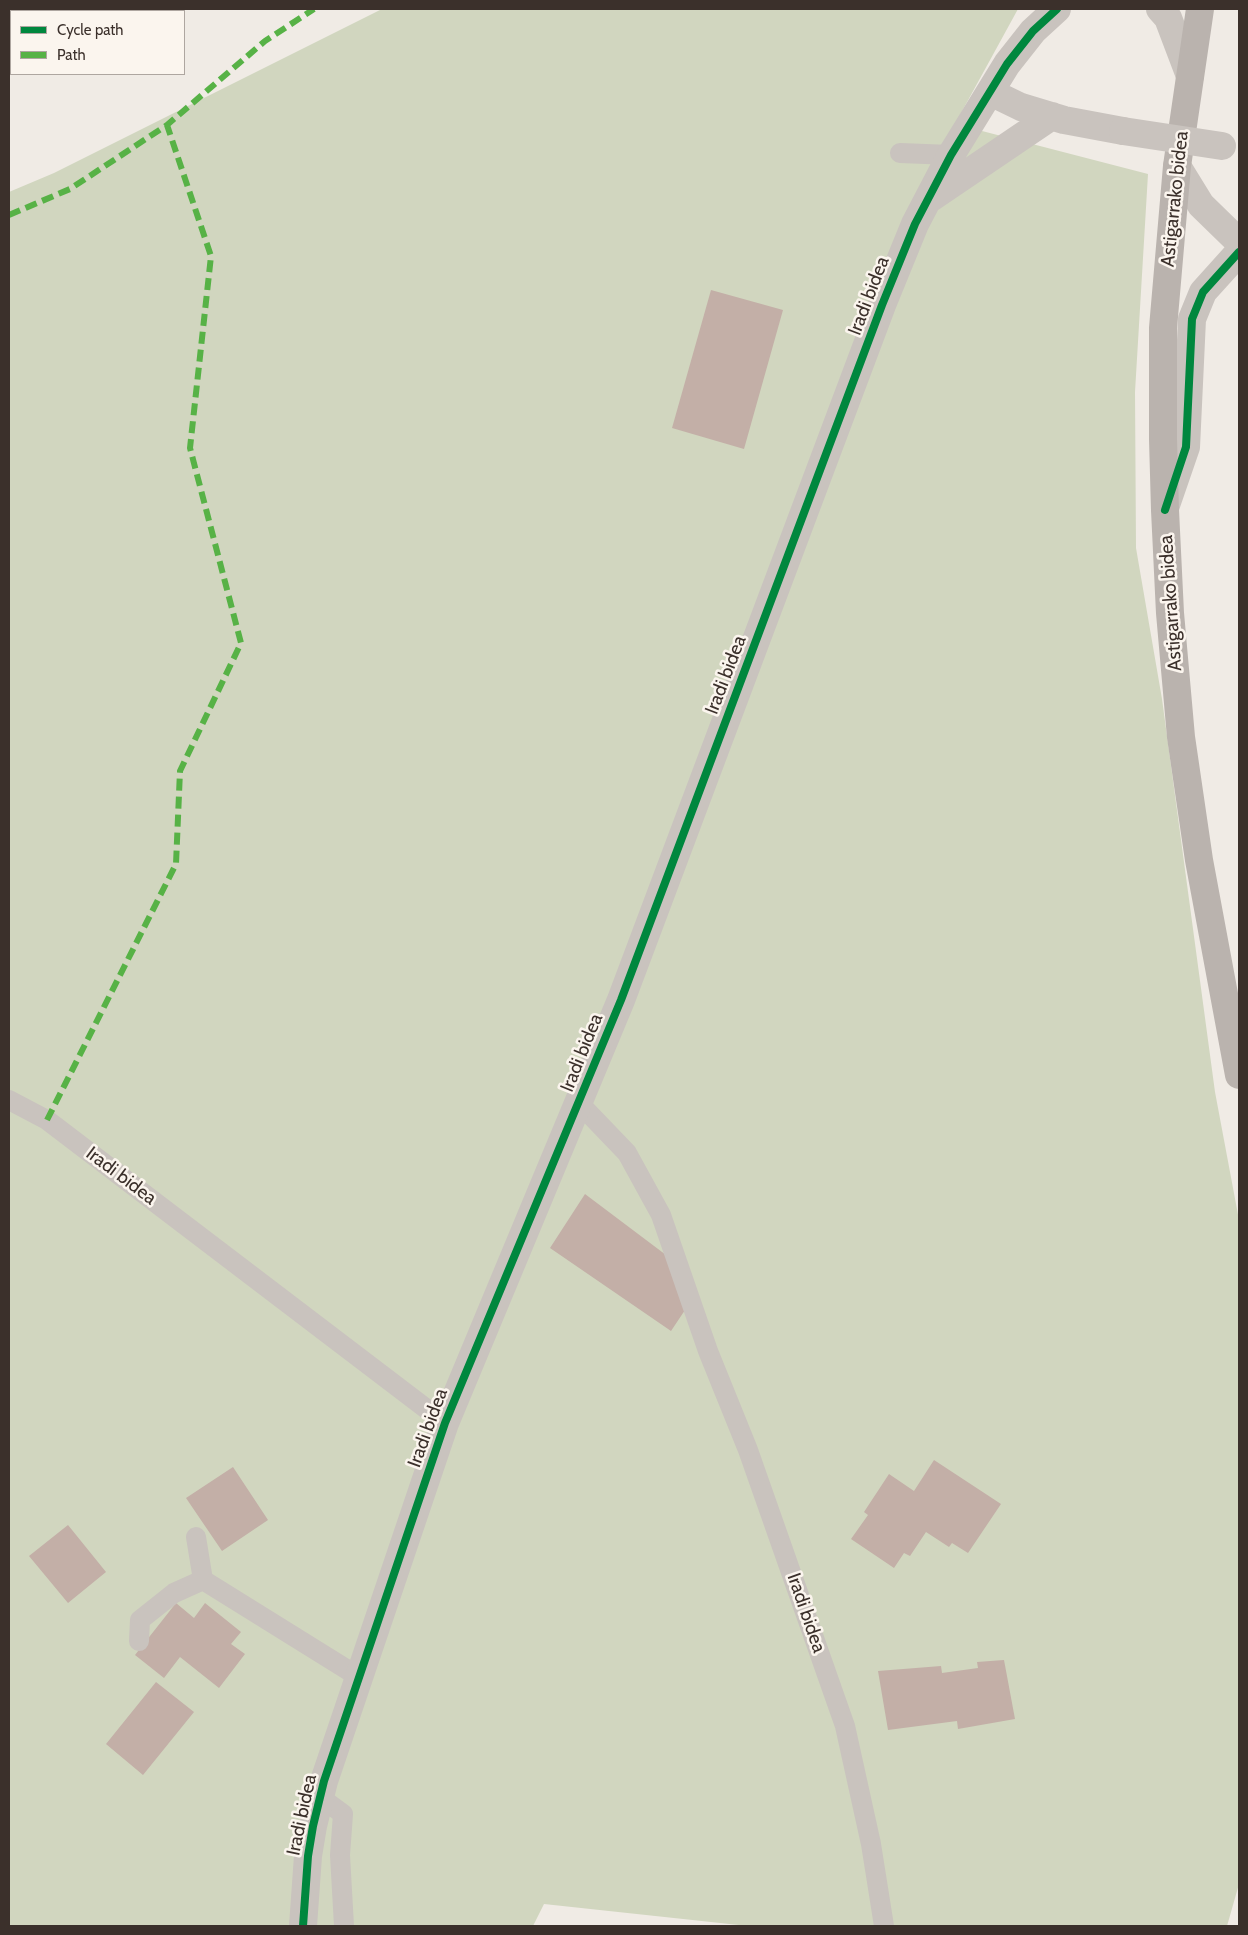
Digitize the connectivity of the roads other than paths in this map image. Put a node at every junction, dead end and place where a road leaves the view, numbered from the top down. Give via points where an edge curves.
1 (1057, 9) edge
2 (1160, 9) edge
3 (1200, 9) edge
4 (1035, 20) edge
5 (1190, 76) junction
6 (990, 92) junction
7 (1052, 116) junction
8 (1231, 146) edge
9 (900, 153) dead end
10 (951, 155) junction
11 (1177, 166) junction
12 (927, 201) junction
13 (1239, 242) edge
14 (1239, 252) edge
15 (1165, 510) junction
16 (1239, 1075) edge
17 (9, 1100) edge
18 (579, 1103) junction
19 (445, 1423) junction
20 (196, 1537) dead end
21 (203, 1580) junction
22 (139, 1641) dead end
23 (359, 1677) junction
24 (320, 1797) junction
25 (302, 1926) edge
26 (344, 1926) edge
27 (884, 1926) edge

1 - 4 street, Iradi bidea
2 - 5 street via 1168,18
3 - 5 main road, Astigarrako bidea
4 - 6 street, Iradi bidea
5 - 11 main road, Astigarrako bidea
6 - 7 street via 1021,107
6 - 10 street, Iradi bidea
7 - 8 street, bridge via 1123,131
7 - 12 street
9 - 10 lane
10 - 12 street, Iradi bidea
11 - 13 street via 1201,205
11 - 15 main road, Astigarrako bidea via 1163,328
12 - 18 street, Iradi bidea via 882,305 621,1000
14 - 15 street via 1203,292 1192,320 1186,447
15 - 16 main road, Astigarrako bidea via 1181,737 1199,860
17 - 19 lane, Iradi bidea via 47,1120
18 - 19 street, Iradi bidea
18 - 27 lane, Iradi bidea via 628,1153 661,1216 846,1726 871,1844
19 - 23 street, Iradi bidea
20 - 21 lane
21 - 22 lane via 174,1593 140,1620
21 - 23 lane
23 - 24 street, Iradi bidea
24 - 25 street, Iradi bidea via 308,1856
24 - 26 lane via 343,1814 340,1855

